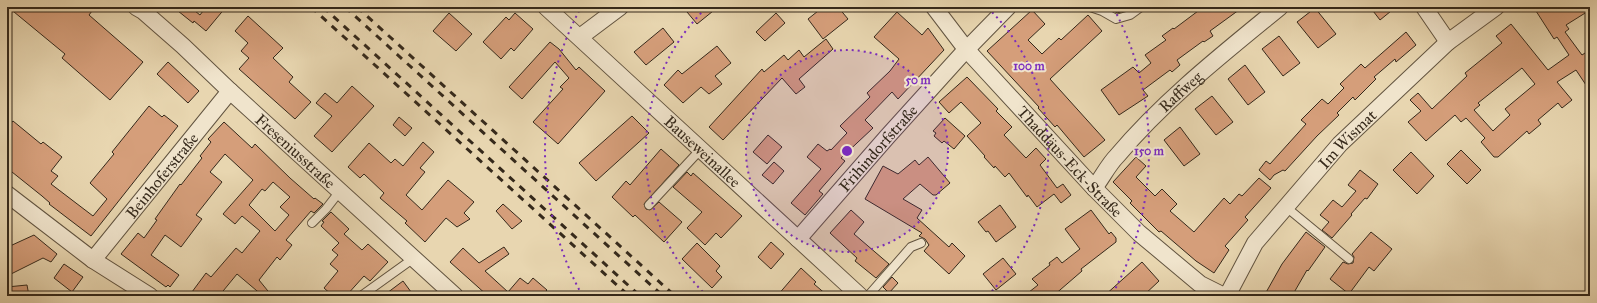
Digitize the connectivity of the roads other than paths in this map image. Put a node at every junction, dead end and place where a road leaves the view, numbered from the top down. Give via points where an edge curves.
1 (136, 7) edge
2 (546, 7) edge
3 (620, 7) edge
4 (934, 7) edge
5 (1008, 7) edge
6 (1090, 7) edge
7 (1141, 7) edge
8 (1280, 7) edge
9 (1424, 7) edge
10 (1496, 7) edge
11 (580, 38) junction
12 (1448, 42) junction
13 (966, 50) junction
14 (230, 91) junction
15 (701, 150) junction
16 (1094, 188) junction
17 (340, 191) junction
18 (7, 194) edge
19 (649, 204) dead end
20 (1286, 207) junction
21 (312, 224) dead end
22 (798, 239) junction
23 (921, 243) dead end
24 (414, 258) junction
25 (1349, 259) dead end
26 (93, 260) junction
27 (150, 296) edge
28 (361, 296) edge
29 (455, 296) edge
30 (860, 296) edge
31 (868, 296) edge
32 (1224, 296) edge
33 (1227, 296) edge

1 - 14 street, Freseniusstraße via 183,46
2 - 11 street, Bauseweinallee
3 - 11 street
4 - 13 street, Thaddäus-Eck-Straße
5 - 13 street, Frihindorfstraße
6 - 7 lane via 1116,19 1130,15
8 - 16 street, Raffweg via 1211,63 1148,122 1116,156
9 - 12 street
10 - 12 street, Im Wismat
11 - 15 street, Bauseweinallee
12 - 20 street, Im Wismat via 1340,144
13 - 16 street, Thaddäus-Eck-Straße
13 - 22 street, Frihindorfstraße
14 - 17 street, Freseniusstraße
14 - 26 street, Beinhoferstraße
15 - 19 lane
15 - 22 street, Bauseweinallee
16 - 32 street, Thaddäus-Eck-Straße via 1139,234 1200,284
17 - 21 lane
17 - 24 street, Freseniusstraße
18 - 26 street
20 - 25 lane
20 - 33 street, Im Wismat via 1255,243
22 - 30 street, Bauseweinallee
23 - 31 lane via 911,247
24 - 28 lane
24 - 29 street, Freseniusstraße
26 - 27 street

